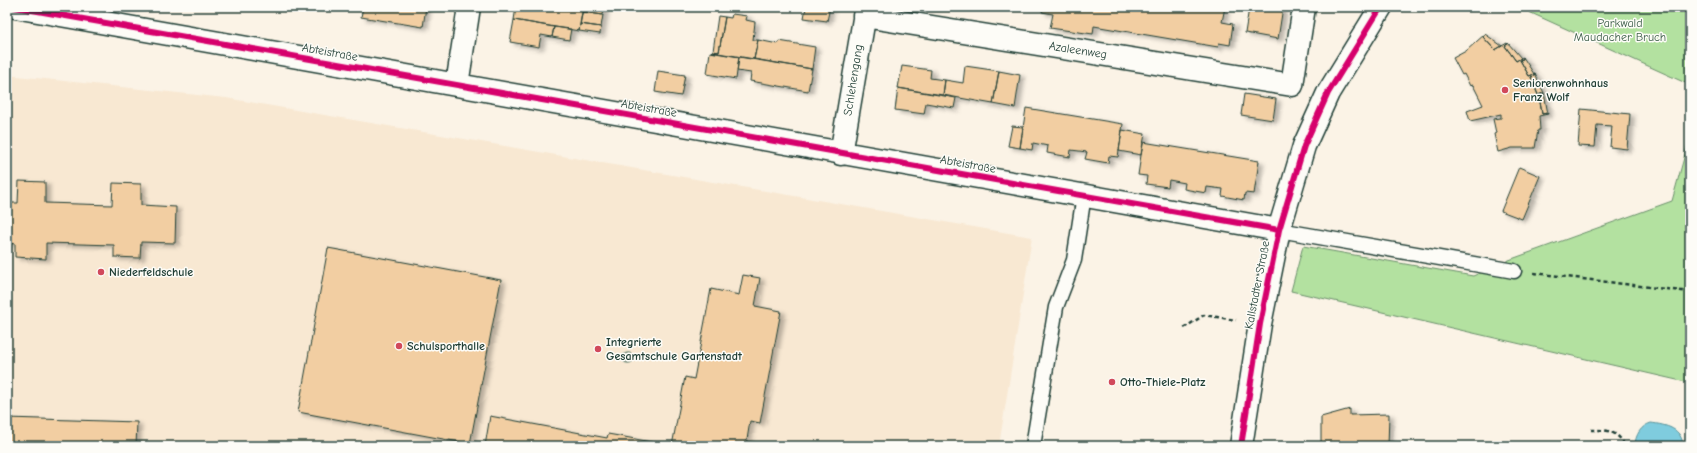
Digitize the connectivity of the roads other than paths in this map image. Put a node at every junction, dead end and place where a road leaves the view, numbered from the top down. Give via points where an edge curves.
1 (15, 7) edge
2 (468, 7) edge
3 (1304, 7) edge
4 (1381, 7) edge
5 (865, 11) edge
6 (457, 86) junction
7 (841, 154) junction
8 (1084, 195) junction
9 (1280, 230) junction
10 (1514, 270) road end
11 (1033, 446) edge
12 (1241, 446) edge

1 - 6 street, Abteistraße
2 - 6 street
3 - 5 street, Azaleenweg via 1292,85
4 - 9 street, Kallstadter Straße via 1328,93 1304,146
5 - 7 street, Schlehengang
6 - 7 street, Abteistraße
7 - 8 street, Abteistraße
8 - 9 street, Abteistraße
8 - 11 lane via 1074,260 1056,306
9 - 10 lane
9 - 12 street, Kallstadter Straße via 1260,324

